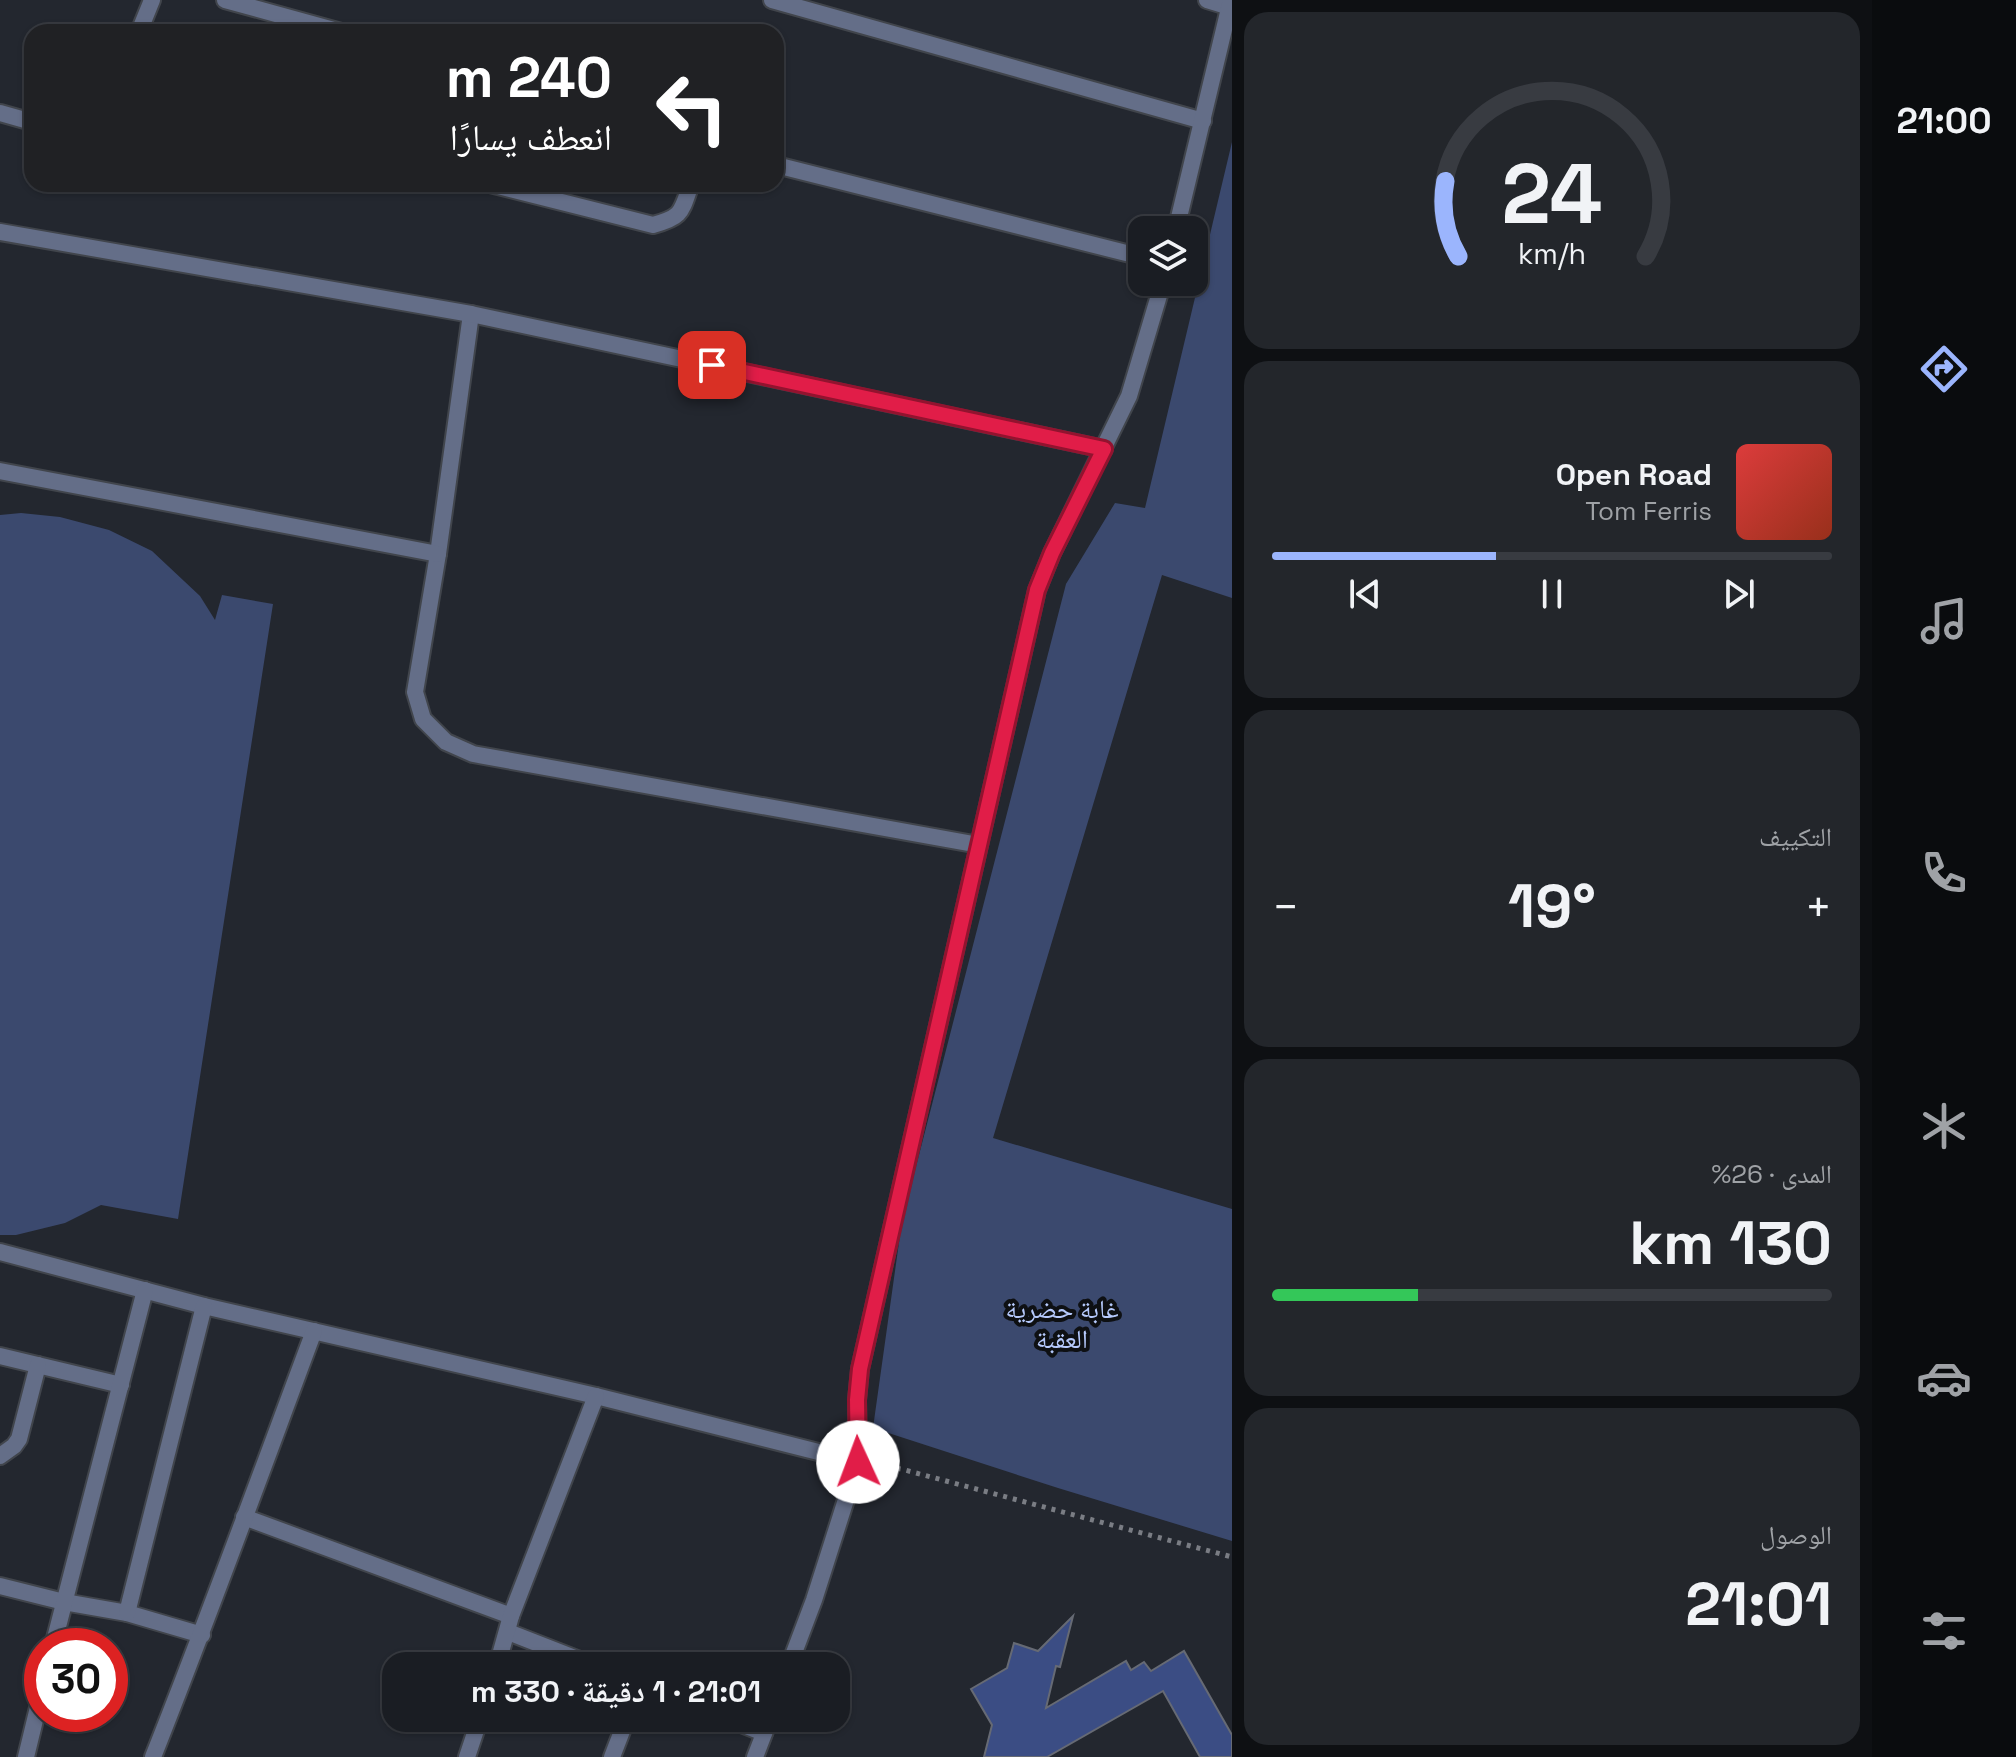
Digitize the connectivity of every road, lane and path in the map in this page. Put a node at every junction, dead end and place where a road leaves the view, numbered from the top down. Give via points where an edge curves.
1 (152, 0) edge
2 (225, 0) edge
3 (772, 0) edge
4 (1207, 0) edge
5 (1230, 4) edge
6 (142, 24) edge
7 (312, 24) edge
8 (0, 113) edge
9 (24, 120) edge
10 (1203, 121) junction
11 (784, 167) edge
12 (522, 192) edge
13 (688, 192) edge
14 (1179, 216) edge
15 (0, 232) edge
16 (1128, 253) edge
17 (1159, 296) edge
18 (471, 314) junction
19 (1104, 449) junction
20 (0, 471) edge
21 (438, 554) junction
22 (979, 845) junction
23 (0, 1252) edge
24 (145, 1290) junction
25 (204, 1306) junction
26 (314, 1331) junction
27 (0, 1356) edge
28 (38, 1365) junction
29 (121, 1385) junction
30 (596, 1396) junction
31 (0, 1456) edge
32 (858, 1462) junction
33 (244, 1517) junction
34 (1232, 1557) edge
35 (0, 1586) edge
36 (64, 1602) junction
37 (127, 1613) junction
38 (510, 1624) junction
39 (58, 1628) edge
40 (202, 1635) junction
41 (501, 1652) edge
42 (567, 1652) edge
43 (794, 1652) edge
44 (32, 1732) edge
45 (475, 1732) edge
46 (622, 1732) edge
47 (765, 1732) edge
48 (26, 1757) edge
49 (153, 1757) edge
50 (467, 1757) edge
51 (612, 1757) edge
52 (755, 1757) edge

1 - 6 street
2 - 7 street
3 - 10 street
4 - 5 street
5 - 10 street
8 - 9 street
10 - 14 street
11 - 16 street
12 - 13 street via 653,225 677,216
15 - 18 street
17 - 19 street via 1129,396
18 - 19 street
18 - 21 street
19 - 22 street via 1037,590
20 - 21 street
21 - 22 street via 415,692 423,719 446,742 473,754
22 - 32 street via 860,1369
23 - 24 street
24 - 25 street
24 - 29 street
25 - 26 street
25 - 37 street
26 - 30 street
26 - 33 street
27 - 28 street
28 - 29 street
28 - 31 street via 19,1439
29 - 36 street
30 - 32 street
30 - 38 street
32 - 34 path
32 - 43 street
33 - 38 street
33 - 40 street
35 - 36 street
36 - 37 street
36 - 39 street
37 - 40 street
38 - 41 street
38 - 42 street
40 - 49 street
44 - 48 street
45 - 50 street
46 - 51 street
47 - 52 street

